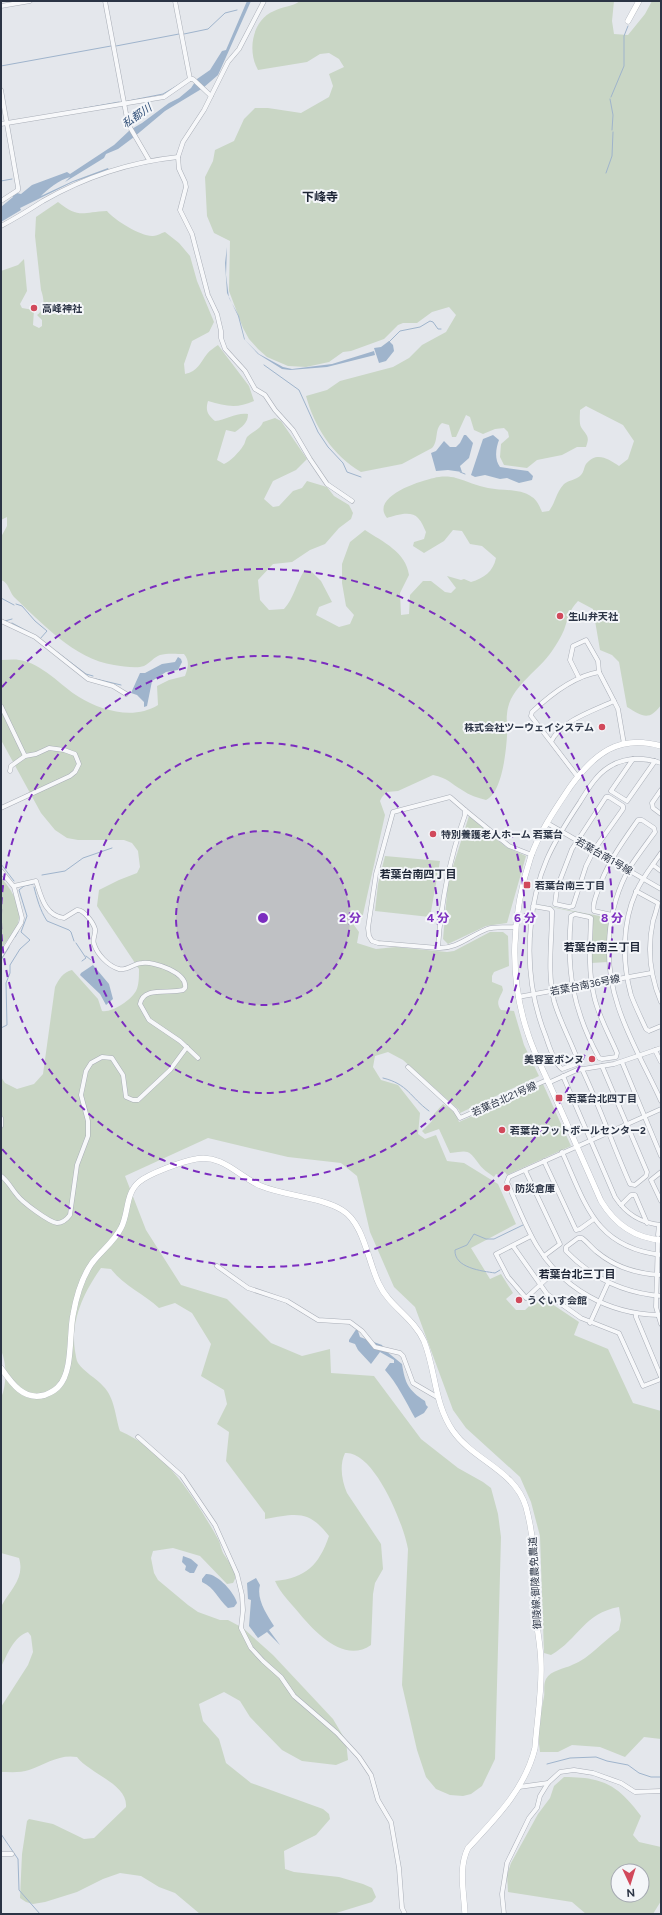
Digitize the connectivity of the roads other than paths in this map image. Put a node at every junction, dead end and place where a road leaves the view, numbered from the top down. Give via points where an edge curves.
1 (30, 1) edge
2 (105, 1) edge
3 (175, 1) edge
4 (264, 1) edge
5 (639, 1) edge
6 (1, 6) edge
7 (628, 21) dead end
8 (190, 79) junction
9 (1, 90) edge
10 (211, 96) junction
11 (123, 104) junction
12 (7, 123) junction
13 (1, 124) edge
14 (178, 157) junction
15 (148, 160) junction
16 (1, 201) edge
17 (1, 226) edge
18 (352, 501) dead end
19 (1, 621) edge
20 (599, 672) junction
21 (578, 678) junction
22 (126, 694) dead end
23 (614, 701) junction
24 (1, 706) edge
25 (551, 742) junction
26 (624, 744) junction
27 (661, 746) edge
28 (25, 756) junction
29 (633, 759) junction
30 (655, 761) junction
31 (661, 763) edge
32 (10, 771) dead end
33 (577, 776) junction
34 (661, 790) edge
35 (1, 808) edge
36 (465, 810) junction
37 (661, 814) edge
38 (547, 823) junction
39 (560, 832) junction
40 (577, 841) junction
41 (594, 850) junction
42 (661, 853) edge
43 (532, 855) junction
44 (610, 860) junction
45 (653, 865) junction
46 (629, 870) junction
47 (1, 871) edge
48 (661, 871) edge
49 (644, 879) junction
50 (14, 886) junction
51 (661, 889) edge
52 (636, 891) junction
53 (534, 906) junction
54 (612, 915) junction
55 (515, 927) junction
56 (438, 948) junction
57 (1, 955) edge
58 (651, 973) junction
59 (627, 977) junction
60 (611, 980) junction
61 (592, 983) junction
62 (572, 987) junction
63 (553, 991) junction
64 (534, 994) junction
65 (518, 997) junction
66 (661, 1002) edge
67 (661, 1026) edge
68 (187, 1047) junction
69 (661, 1048) edge
70 (656, 1050) junction
71 (640, 1056) junction
72 (198, 1058) dead end
73 (622, 1062) junction
74 (661, 1062) edge
75 (602, 1066) junction
76 (408, 1067) dead end
77 (582, 1069) junction
78 (563, 1076) junction
79 (548, 1081) junction
80 (661, 1101) edge
81 (661, 1109) edge
82 (644, 1116) junction
83 (1, 1118) edge
84 (626, 1124) junction
85 (1, 1126) edge
86 (608, 1132) junction
87 (591, 1140) junction
88 (576, 1146) junction
89 (562, 1152) junction
90 (661, 1156) edge
91 (544, 1161) junction
92 (525, 1170) junction
93 (661, 1172) edge
94 (1, 1176) edge
95 (661, 1201) edge
96 (621, 1205) junction
97 (594, 1219) junction
98 (647, 1222) junction
99 (660, 1225) edge
100 (532, 1236) junction
101 (659, 1238) edge
102 (513, 1246) junction
103 (659, 1255) edge
104 (544, 1256) junction
105 (217, 1266) dead end
106 (555, 1271) junction
107 (659, 1275) edge
108 (608, 1283) junction
109 (540, 1285) junction
110 (659, 1296) edge
111 (599, 1301) junction
112 (636, 1314) junction
113 (658, 1315) junction
114 (590, 1323) junction
115 (661, 1324) edge
116 (1, 1368) edge
117 (661, 1378) edge
118 (437, 1397) junction
119 (138, 1437) dead end
120 (548, 1783) junction
121 (519, 1786) junction
122 (661, 1791) edge
123 (1, 1854) edge
124 (12, 1854) dead end
125 (405, 1914) edge
126 (465, 1914) edge
127 (504, 1914) edge

1 - 6 street
2 - 11 street
3 - 8 street
4 - 10 street
5 - 7 street
8 - 10 street
8 - 11 street via 164,97
9 - 12 street
10 - 14 street via 183,142
11 - 12 street
11 - 15 street via 128,124
12 - 13 street
12 - 16 street via 18,190
14 - 15 street
14 - 18 street via 185,182 180,210 192,234 208,295 221,328 222,343 255,388 265,395 293,430 327,484
15 - 17 street via 128,164 79,183
19 - 22 street via 35,637 88,679 113,686
20 - 21 street
20 - 21 street via 598,661 586,640 583,640 573,646 570,660
20 - 23 street
21 - 25 street via 550,696 532,712 531,716
23 - 25 street via 572,722
23 - 26 street via 618,709
24 - 28 street
25 - 33 street
26 - 27 street via 644,742
26 - 33 street via 609,748 598,755
28 - 32 street via 11,766
28 - 35 street via 49,748 64,750 75,754 79,764 70,776
29 - 30 street
29 - 30 street via 611,791 627,801
29 - 39 street via 612,765 601,772
30 - 31 street
33 - 38 street
34 - 37 street via 652,803 652,808
36 - 43 street via 508,846
36 - 56 street via 445,878
36 - 56 street via 450,797 393,812 376,874 368,928 372,941
38 - 39 street, 若葉台南1号線
38 - 43 street
39 - 40 street, 若葉台南1号線
39 - 53 street via 545,861
40 - 41 street, 若葉台南1号線
40 - 41 street via 606,797 609,797 623,808
40 - 41 street via 557,888 555,904 573,906
41 - 44 street, 若葉台南1号線
42 - 45 street
43 - 55 street via 520,895
44 - 46 street, 若葉台南1号線
44 - 46 street via 638,820 642,820 654,828 655,832
44 - 54 street via 602,875 593,909
45 - 48 street
45 - 49 street
46 - 49 street, 若葉台南1号線
46 - 54 street
47 - 50 street
49 - 51 street, 若葉台南1号線
49 - 52 street
50 - 57 street via 22,918
50 - 68 street via 36,881 45,906 60,918 77,910 82,912 95,929 93,943 111,966 124,969 141,963 150,963 180,975 185,983 183,990 150,993 144,995 140,1004 144,1014 155,1025
52 - 58 street via 658,903 650,941
52 - 59 street via 626,935
53 - 63 street via 552,911 550,950
53 - 64 street via 530,942
54 - 60 street via 609,941
55 - 56 street via 489,928 456,946
55 - 65 street
58 - 59 street, 若葉台南36号線
58 - 66 street
59 - 60 street, 若葉台南36号線
59 - 67 street via 631,996 646,1030
60 - 61 street, 若葉台南36号線
60 - 71 street via 618,1006
61 - 62 street, 若葉台南36号線
61 - 62 street via 589,953 591,918 575,914 571,916 570,931 569,964
61 - 62 street via 599,1012 617,1053 616,1057 599,1058 579,1014
62 - 63 street, 若葉台南36号線
63 - 64 street, 若葉台南36号線
63 - 64 street via 559,1015 578,1061 563,1069 560,1068 547,1040
64 - 65 street, 若葉台南36号線
65 - 79 street via 528,1034
68 - 72 street
68 - 94 street via 170,1070 138,1100 126,1097 123,1075 112,1058 102,1057 89,1066 81,1095 88,1121 88,1136 77,1165 68,1219 57,1223 47,1217 21,1199
69 - 70 street
70 - 71 street
70 - 74 street
71 - 73 street
71 - 80 street
73 - 75 street
73 - 82 street
75 - 77 street
75 - 84 street
76 - 79 street, 若葉台北21号線 via 455,1110 460,1118
77 - 78 street
77 - 86 street via 600,1107
78 - 79 street
78 - 87 street
79 - 88 street
81 - 82 street
82 - 84 street
82 - 90 street
83 - 85 street
84 - 86 street
84 - 86 street via 647,1173 635,1185 630,1184
86 - 87 street
87 - 88 street
87 - 96 street via 615,1197
88 - 89 street
88 - 101 street via 610,1214 632,1232 650,1239
89 - 91 street
89 - 97 street
91 - 92 street
91 - 97 street via 576,1230 580,1230
92 - 100 street via 509,1176 507,1182
92 - 104 street via 560,1244
93 - 95 street via 651,1180
96 - 98 street via 632,1216
96 - 98 street via 631,1195 635,1195
97 - 103 street via 606,1232 629,1248
98 - 99 street
99 - 101 street
100 - 102 street
100 - 104 street
101 - 103 street
102 - 109 street
102 - 109 street via 496,1255 508,1277 525,1298
103 - 107 street
104 - 106 street
105 - 118 street via 248,1288 287,1301 318,1320 346,1321 354,1324 375,1347 400,1352 413,1383
106 - 109 street
106 - 111 street via 590,1298
107 - 108 street via 620,1266 597,1252 582,1238 567,1246 566,1251 578,1263
107 - 110 street
108 - 110 street
108 - 111 street
109 - 114 street via 562,1306
110 - 113 street
111 - 112 street
111 - 114 street
112 - 113 street
112 - 117 street
113 - 115 street
114 - 117 street via 619,1333 643,1386
116 - 118 street, 御陵線;御陵農免農道 via 15,1388 25,1394 41,1396 59,1387 65,1377 73,1312 84,1278 90,1265 121,1228 130,1193 135,1185 142,1179 174,1165 197,1158 210,1158 226,1164 250,1181 264,1187 334,1205 348,1214 356,1225 379,1285 421,1336 430,1358
118 - 121 street, 御陵線;御陵農免農道 via 454,1432 461,1440 500,1470 518,1489 534,1536 535,1611 541,1662 540,1689 535,1748
119 - 125 street via 182,1476 215,1525 237,1574 243,1610 240,1628 251,1648 281,1677 294,1696 328,1724 367,1767 378,1800 391,1822 399,1868 402,1908
120 - 121 street
120 - 122 street via 560,1772 574,1770 609,1778 635,1792
120 - 127 street via 507,1863 502,1894
121 - 126 street, 御陵線;御陵農免農道 via 502,1811 464,1855 462,1864
123 - 124 street

